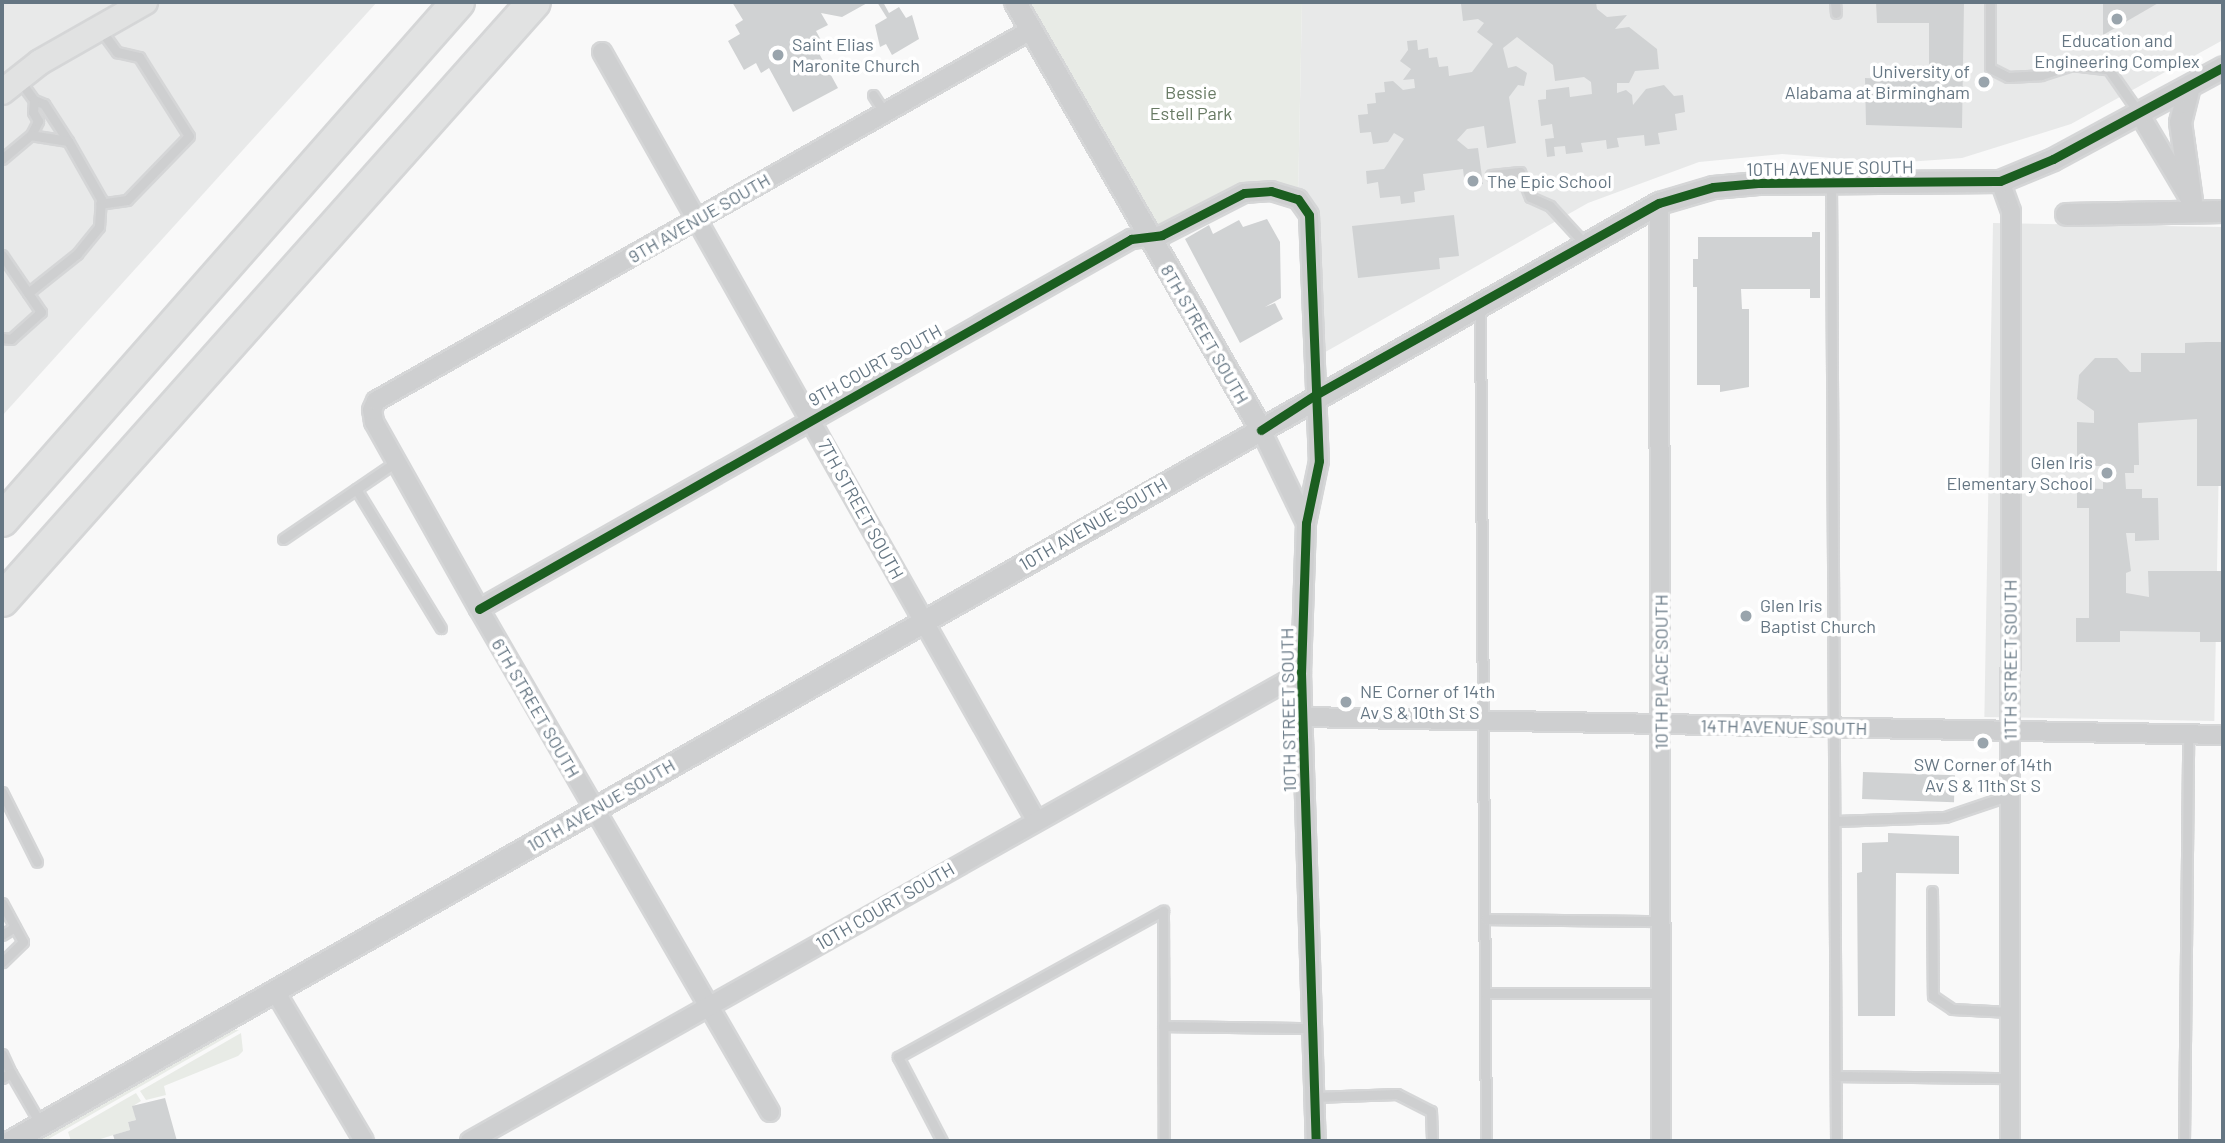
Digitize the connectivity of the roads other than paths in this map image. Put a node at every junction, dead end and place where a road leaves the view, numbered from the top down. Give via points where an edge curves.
1 (458, 2) edge
2 (534, 2) edge
3 (1015, 2) edge
4 (1835, 2) edge
5 (1990, 2) edge
6 (140, 3) edge
7 (1836, 13) dead end
8 (100, 28) junction
9 (1031, 30) junction
10 (602, 51) dead end
11 (2223, 67) edge
12 (10, 85) edge
13 (2189, 86) junction
14 (873, 94) dead end
15 (34, 100) junction
16 (884, 113) junction
17 (2140, 114) junction
18 (31, 135) junction
19 (68, 141) junction
20 (2, 159) edge
21 (1491, 175) dead end
22 (2000, 181) junction
23 (1831, 183) junction
24 (1298, 200) joint
25 (1659, 203) junction
26 (100, 204) junction
27 (2194, 205) junction
28 (2223, 211) edge
29 (2066, 214) dead end
30 (697, 219) junction
31 (1149, 239) junction
32 (1585, 244) junction
33 (2, 255) edge
34 (28, 293) junction
35 (1480, 303) junction
36 (2, 338) edge
37 (1315, 395) junction
38 (372, 410) joint
39 (811, 419) junction
40 (1261, 430) junction
41 (396, 461) junction
42 (356, 489) junction
43 (2, 520) edge
44 (1306, 523) junction
45 (282, 539) dead end
46 (2, 600) edge
47 (479, 609) junction
48 (924, 621) junction
49 (441, 628) dead end
50 (1301, 673) junction
51 (1303, 717) junction
52 (1485, 721) junction
53 (1661, 725) junction
54 (1836, 728) junction
55 (2010, 732) junction
56 (2188, 735) junction
57 (2223, 735) edge
58 (2, 792) edge
59 (2010, 795) junction
60 (595, 808) junction
61 (1036, 820) junction
62 (1836, 821) junction
63 (37, 862) dead end
64 (1932, 891) dead end
65 (2, 903) edge
66 (1485, 919) junction
67 (1661, 921) junction
68 (15, 927) junction
69 (2, 935) edge
70 (2, 962) edge
71 (275, 990) junction
72 (1486, 993) junction
73 (1661, 993) junction
74 (708, 1007) junction
75 (2010, 1012) junction
76 (1164, 1026) junction
77 (1312, 1028) junction
78 (2, 1054) edge
79 (6, 1076) edge
80 (1836, 1076) junction
81 (2010, 1077) junction
82 (1314, 1097) junction
83 (770, 1112) dead end
84 (41, 1124) junction
85 (11, 1141) edge
86 (364, 1141) edge
87 (470, 1141) edge
88 (942, 1141) edge
89 (1164, 1141) edge
90 (1316, 1141) edge
91 (1432, 1141) edge
92 (1486, 1141) edge
93 (1661, 1141) edge
94 (1836, 1141) edge
95 (2010, 1141) edge
96 (2184, 1141) edge

1 - 43 highway
2 - 46 highway
3 - 9 street, 8TH STREET SOUTH
4 - 7 lane
5 - 17 lane via 1990,68 2008,77 2041,75 2071,65 2109,70
6 - 8 main road
8 - 12 main road
8 - 26 lane via 117,52 139,57 189,136 127,200
9 - 16 street, 9TH AVENUE SOUTH
9 - 31 street, 8TH STREET SOUTH
10 - 30 street, 7TH STREET SOUTH
11 - 13 street, 10TH AVENUE SOUTH
12 - 15 lane
13 - 17 street, 10TH AVENUE SOUTH
13 - 27 street via 2180,122
14 - 16 lane
15 - 18 lane via 38,121
15 - 19 lane via 44,104
16 - 30 street, 9TH AVENUE SOUTH
17 - 22 street, 10TH AVENUE SOUTH
17 - 27 street
18 - 19 lane
18 - 20 lane
19 - 26 lane
21 - 32 lane via 1520,172 1530,197 1550,206
22 - 23 street, 10TH AVENUE SOUTH
22 - 55 street, 11TH STREET SOUTH via 2011,211
23 - 25 street, 10TH AVENUE SOUTH via 1713,187
23 - 54 lane
24 - 31 street, 9TH COURT SOUTH via 1271,191 1244,193
24 - 37 street, 10TH STREET SOUTH via 1309,215
25 - 32 street, 10TH AVENUE SOUTH
25 - 53 street, 10TH PLACE SOUTH
26 - 34 lane via 99,228 77,254
27 - 28 street
27 - 29 street
30 - 38 street, 9TH AVENUE SOUTH via 376,401
30 - 39 street, 7TH STREET SOUTH
31 - 39 street, 9TH COURT SOUTH via 1131,239
31 - 40 street, 8TH STREET SOUTH
32 - 35 street, 10TH AVENUE SOUTH
33 - 34 lane
34 - 36 lane via 41,312 11,339
35 - 37 street, 10TH AVENUE SOUTH
35 - 52 lane
37 - 40 street, 10TH AVENUE SOUTH
37 - 44 street, 10TH STREET SOUTH via 1319,461
38 - 41 street, 6TH STREET SOUTH
39 - 47 street, 9TH COURT SOUTH
39 - 48 street, 7TH STREET SOUTH
40 - 44 street, 8TH STREET SOUTH
40 - 48 street, 10TH AVENUE SOUTH
41 - 42 lane
41 - 47 street, 6TH STREET SOUTH
42 - 45 lane
42 - 49 lane
44 - 50 street, 10TH STREET SOUTH
47 - 60 street, 6TH STREET SOUTH
48 - 60 street, 10TH AVENUE SOUTH
48 - 61 street, 7TH STREET SOUTH
50 - 51 street, 10TH STREET SOUTH
50 - 61 street, 10TH COURT SOUTH
51 - 52 street, 14TH AVENUE SOUTH
51 - 77 street, 10TH STREET SOUTH
52 - 53 street, 14TH AVENUE SOUTH
52 - 66 lane
53 - 54 street, 14TH AVENUE SOUTH
53 - 67 street, 10TH PLACE SOUTH
54 - 55 street, 14TH AVENUE SOUTH
54 - 62 lane
55 - 56 street, 14TH AVENUE SOUTH
55 - 59 street, 11TH STREET SOUTH
56 - 57 street, 14TH AVENUE SOUTH
56 - 96 lane
58 - 63 lane
59 - 62 lane via 1945,817
59 - 75 street, 11TH STREET SOUTH
60 - 71 street, 10TH AVENUE SOUTH
60 - 74 street, 6TH STREET SOUTH
61 - 74 street, 10TH COURT SOUTH
62 - 80 lane
64 - 75 lane via 1933,996 1951,1009
65 - 68 lane
66 - 67 lane
66 - 72 lane
67 - 73 street, 10TH PLACE SOUTH
68 - 69 lane
68 - 70 lane via 23,942
71 - 84 street, 10TH AVENUE SOUTH
71 - 86 street
72 - 73 lane
72 - 92 lane
73 - 93 street, 10TH PLACE SOUTH
74 - 83 street, 6TH STREET SOUTH
74 - 87 street, 10TH COURT SOUTH
75 - 81 street, 11TH STREET SOUTH
76 - 77 lane
76 - 88 lane via 1163,911 898,1057
76 - 89 lane
77 - 82 street, 10TH STREET SOUTH
78 - 79 lane
79 - 84 lane
80 - 81 lane
80 - 94 lane
81 - 95 street, 11TH STREET SOUTH
82 - 90 street, 10TH STREET SOUTH
82 - 91 lane via 1397,1094 1431,1111
84 - 85 street, 10TH AVENUE SOUTH

